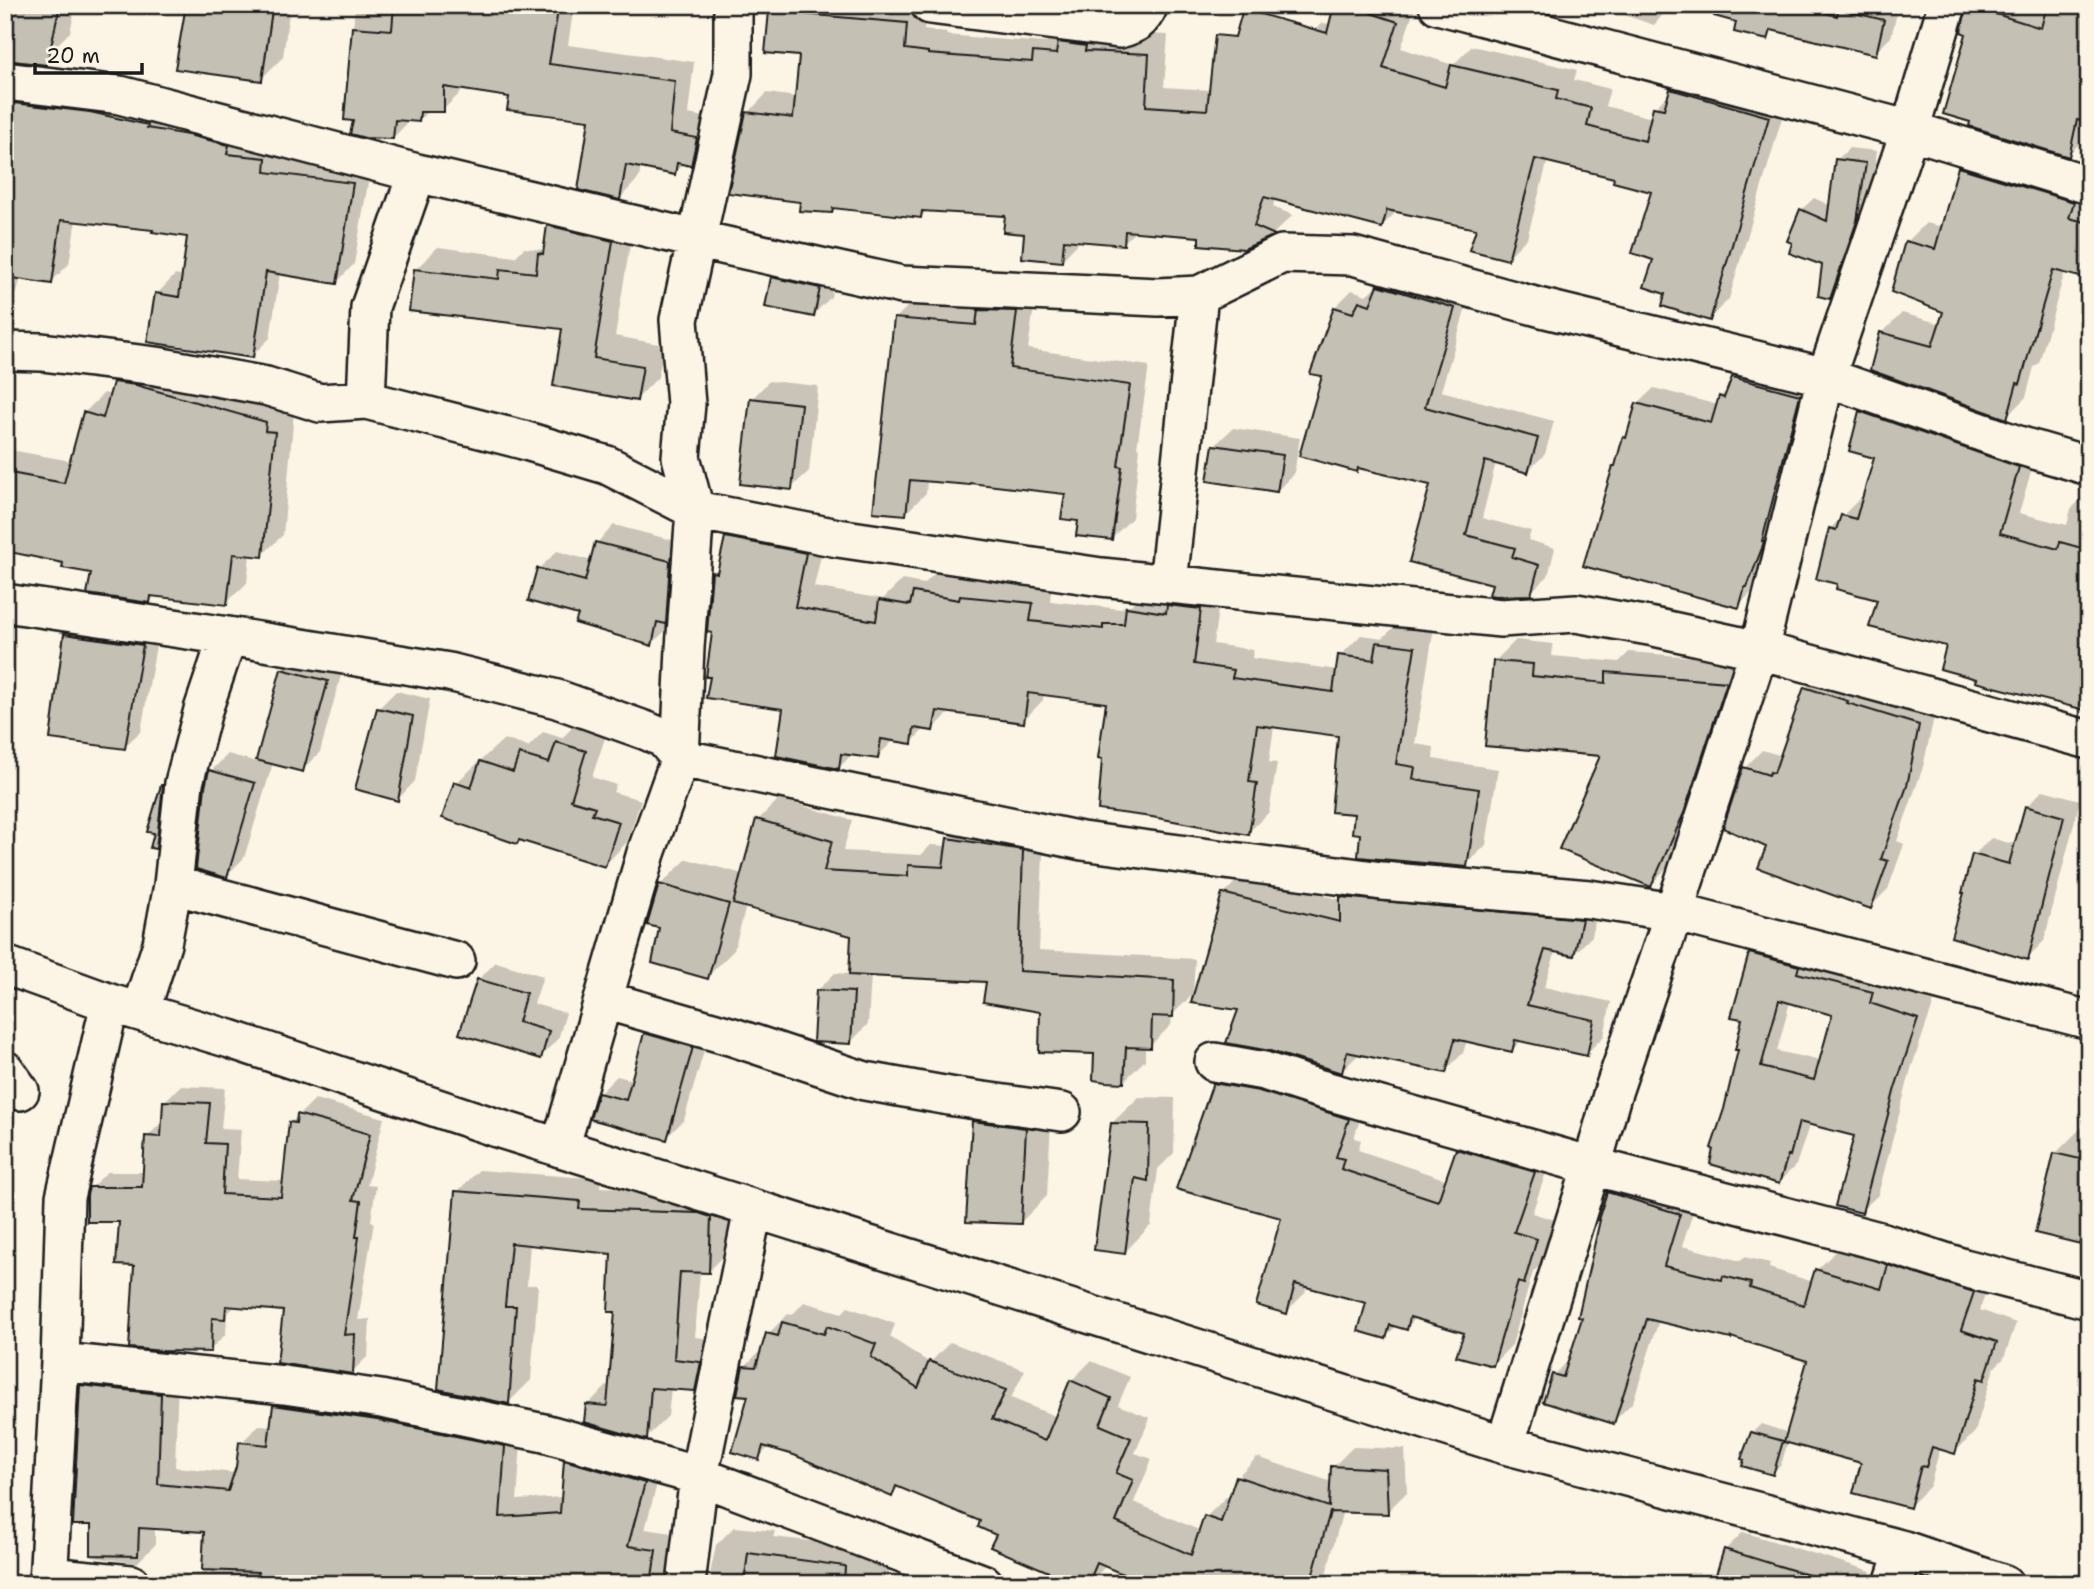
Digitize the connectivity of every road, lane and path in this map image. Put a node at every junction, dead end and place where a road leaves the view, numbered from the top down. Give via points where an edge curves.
1 (733, 5) edge
2 (930, 5) edge
3 (1149, 5) edge
4 (1438, 5) edge
5 (1947, 5) edge
6 (5, 81) edge
7 (1910, 130) junction
8 (417, 173) junction
9 (2089, 184) edge
10 (695, 239) junction
11 (1199, 295) junction
12 (5, 351) edge
13 (1826, 377) junction
14 (366, 400) junction
15 (2089, 466) edge
16 (695, 510) junction
17 (1168, 583) junction
18 (5, 603) edge
19 (228, 636) junction
20 (1759, 650) junction
21 (2089, 740) edge
22 (680, 758) junction
23 (173, 885) junction
24 (1674, 912) junction
25 (456, 961) dead end
26 (5, 965) edge
27 (604, 1000) junction
28 (125, 1008) junction
29 (2089, 1020) edge
30 (1213, 1062) dead end
31 (1062, 1112) dead end
32 (560, 1148) junction
33 (1592, 1166) junction
34 (753, 1210) junction
35 (2089, 1300) edge
36 (61, 1362) junction
37 (1505, 1445) junction
38 (699, 1476) junction
39 (1899, 1567) edge
40 (48, 1580) edge
41 (131, 1584) edge
42 (686, 1584) edge
43 (984, 1584) edge
44 (2004, 1584) edge

1 - 10 street via 733,74
2 - 3 street via 1119,29 1134,25
4 - 7 street
5 - 7 street
6 - 8 street via 120,95
7 - 9 street
7 - 13 street
8 - 10 street
8 - 14 street via 370,307
10 - 11 street via 902,285
10 - 16 street via 680,320 685,404 681,457
11 - 13 street via 1282,254 1353,256 1542,308
11 - 17 street
12 - 14 street via 156,366 266,386 320,403
13 - 15 street
13 - 20 street
14 - 16 street via 607,465
16 - 17 street via 838,538
16 - 22 street
17 - 20 street via 1501,618 1576,614
18 - 19 street
19 - 22 street via 449,673 557,699 663,738
19 - 23 street via 184,783
20 - 21 street
20 - 24 street
22 - 24 street via 1082,841 1382,881 1589,899
22 - 27 street via 646,853
23 - 25 street
23 - 28 street via 162,944
24 - 29 street
24 - 33 street
26 - 28 street
27 - 31 street via 865,1081
27 - 32 street
28 - 32 street
28 - 36 street via 65,1197
30 - 33 street via 1264,1071
32 - 34 street
33 - 35 street
33 - 37 street
34 - 37 street
34 - 38 street
36 - 38 street via 381,1399 544,1433
36 - 40 street
37 - 39 street
38 - 42 street
38 - 43 street
39 - 44 street
40 - 41 street

